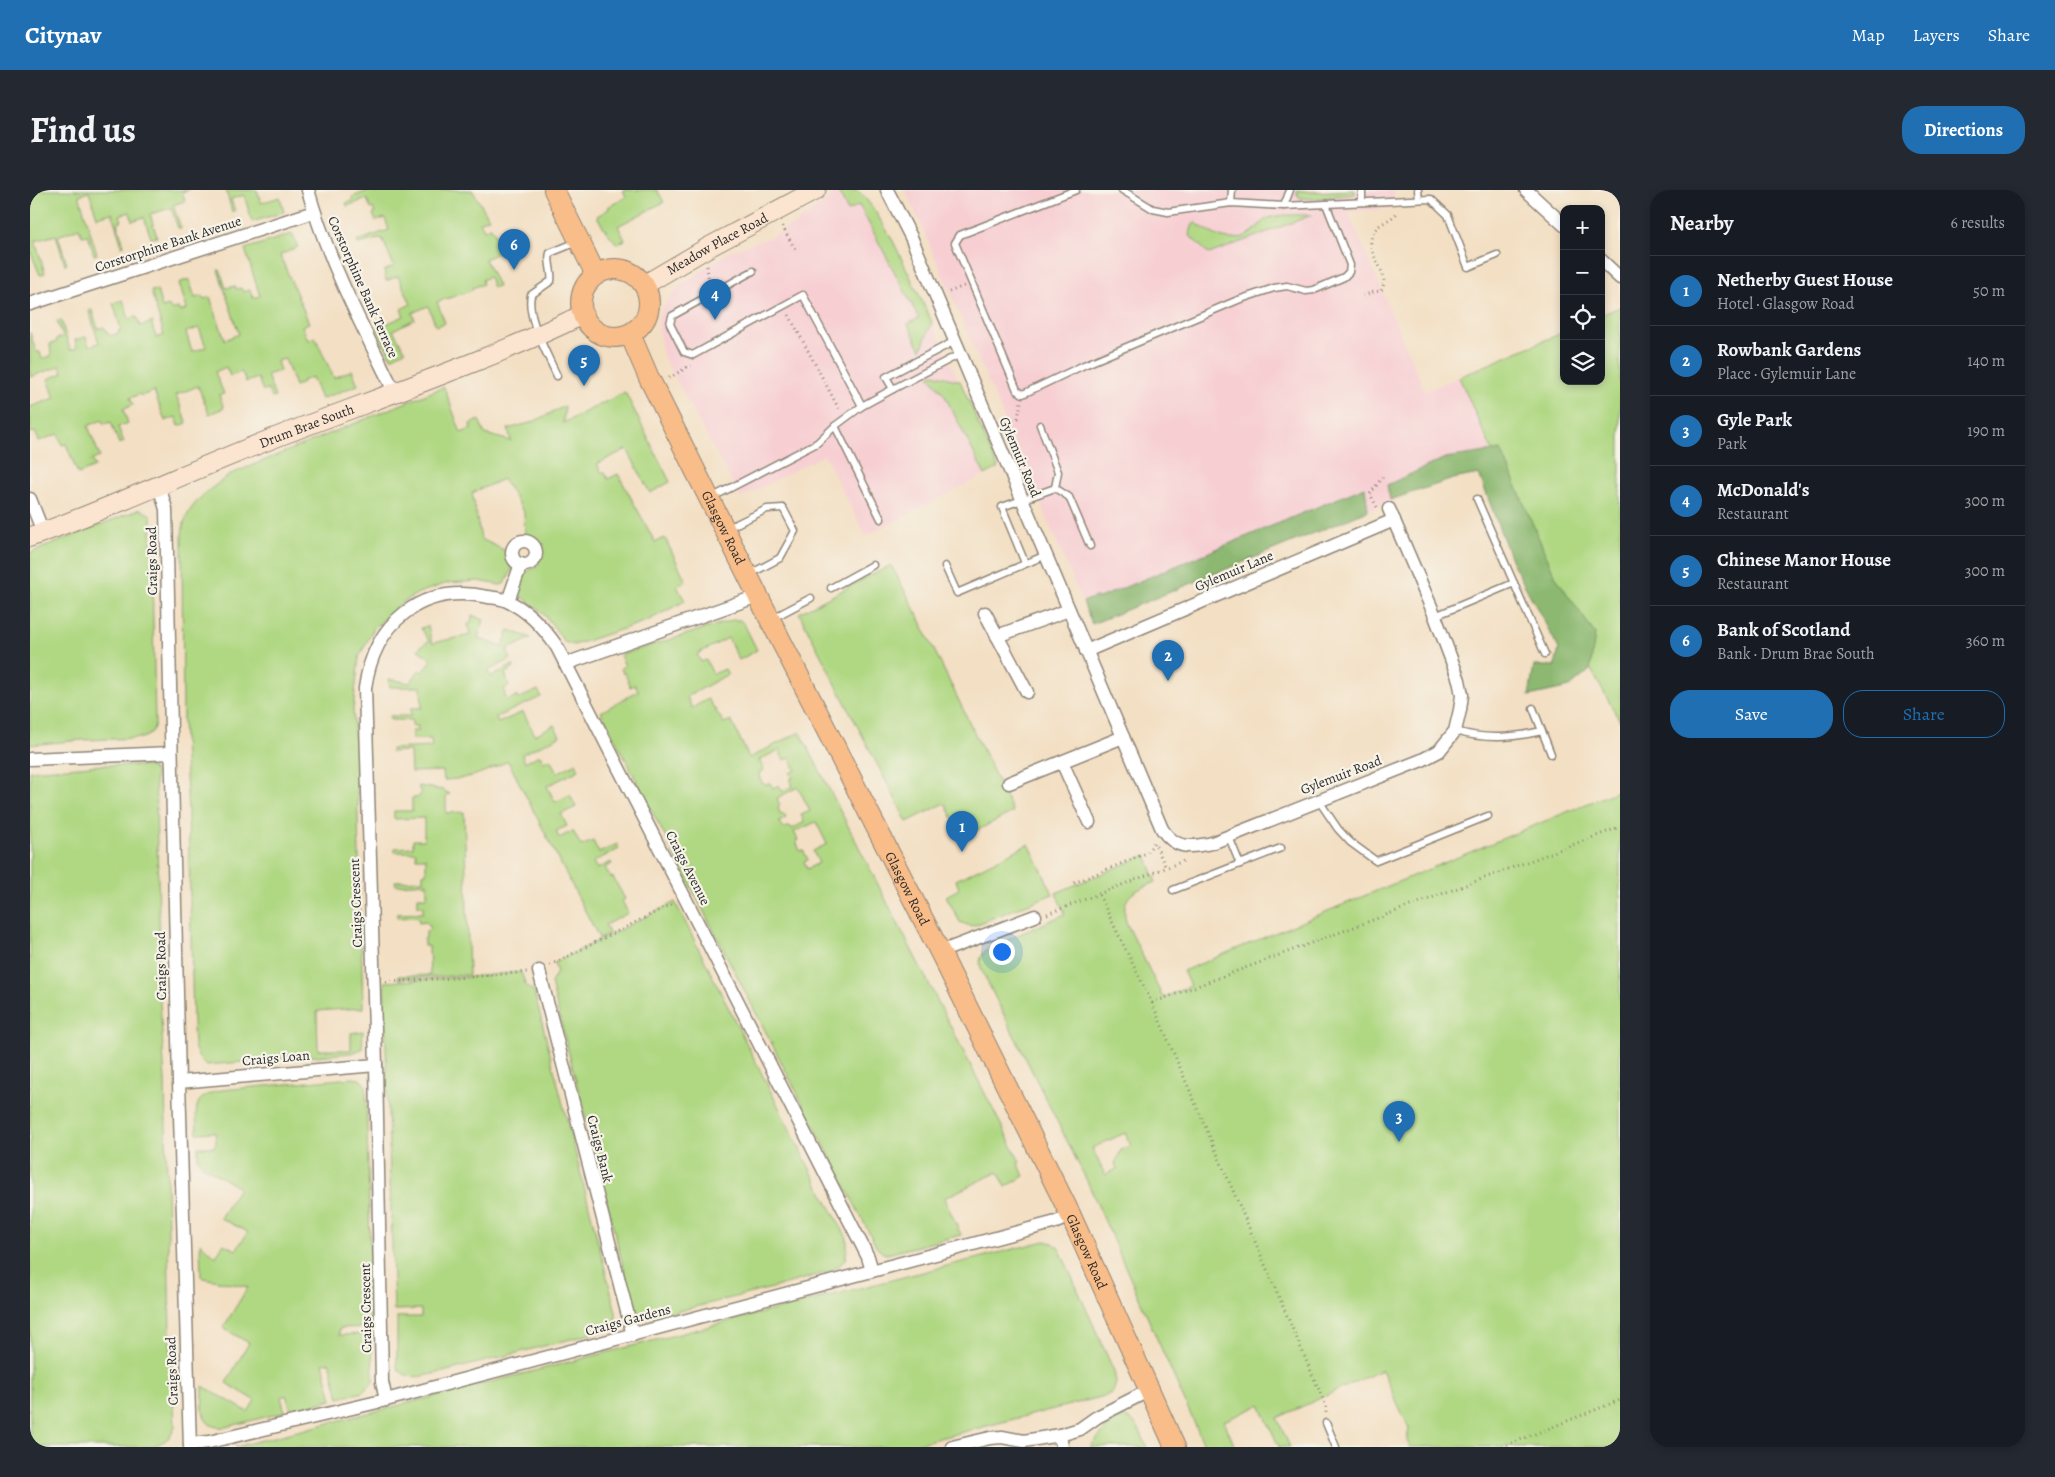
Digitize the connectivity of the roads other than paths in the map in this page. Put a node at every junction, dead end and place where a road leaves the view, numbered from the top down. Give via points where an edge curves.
1 (308, 190) edge
2 (554, 190) edge
3 (816, 190) edge
4 (887, 190) edge
5 (1076, 190) edge
6 (1122, 190) edge
7 (1232, 190) edge
8 (1362, 190) edge
9 (1418, 190) edge
10 (1526, 190) edge
11 (1288, 191) edge
12 (1419, 200) junction
13 (1362, 202) junction
14 (1231, 203) junction
15 (1326, 204) junction
16 (1284, 206) junction
17 (314, 212) junction
18 (1560, 221) edge
19 (578, 242) junction
20 (1497, 255) dead end
21 (1605, 264) edge
22 (753, 271) dead end
23 (596, 275) junction
24 (1620, 278) edge
25 (644, 285) junction
26 (30, 304) edge
27 (582, 314) junction
28 (630, 334) junction
29 (540, 335) junction
30 (955, 341) junction
31 (960, 354) junction
32 (557, 376) dead end
33 (893, 389) junction
34 (396, 394) junction
35 (862, 406) junction
36 (1040, 425) dead end
37 (835, 426) junction
38 (159, 486) junction
39 (1055, 488) junction
40 (30, 499) edge
41 (710, 499) junction
42 (1477, 499) dead end
43 (1022, 500) junction
44 (881, 519) dead end
45 (725, 530) junction
46 (36, 535) edge
47 (1090, 546) dead end
48 (1046, 555) junction
49 (1025, 563) junction
50 (521, 564) dead end
51 (873, 565) dead end
52 (945, 566) dead end
53 (748, 575) junction
54 (1514, 583) junction
55 (831, 588) dead end
56 (758, 596) junction
57 (811, 598) dead end
58 (508, 601) junction
59 (1069, 610) junction
60 (985, 613) dead end
61 (1435, 616) junction
62 (770, 620) junction
63 (996, 636) junction
64 (1086, 650) junction
65 (1545, 654) dead end
66 (565, 664) junction
67 (1027, 692) dead end
68 (1533, 708) dead end
69 (1456, 731) junction
70 (1542, 731) junction
71 (1123, 737) junction
72 (171, 753) junction
73 (1551, 754) dead end
74 (30, 759) edge
75 (1062, 762) junction
76 (1010, 783) dead end
77 (1318, 800) junction
78 (1488, 816) dead end
79 (1089, 822) dead end
80 (1229, 836) junction
81 (1281, 848) dead end
82 (1240, 864) junction
83 (1173, 890) dead end
84 (1035, 916) road end
85 (940, 952) junction
86 (539, 971) road end
87 (376, 1065) junction
88 (179, 1082) junction
89 (1071, 1216) junction
90 (872, 1271) junction
91 (633, 1335) junction
92 (1150, 1390) junction
93 (386, 1400) junction
94 (1326, 1423) road end
95 (1061, 1441) edge
96 (190, 1446) edge
97 (952, 1447) edge
98 (1175, 1447) edge
99 (1336, 1447) edge

1 - 17 street, Corstorphine Bank Terrace
2 - 19 main road
3 - 25 main road, Meadow Place Road
4 - 30 street, Gylemuir Road via 911,237
5 - 15 lane via 960,235 955,243 1017,390 1023,394 1238,300 1287,286 1314,290 1344,277 1350,265
6 - 14 lane via 1153,209 1168,212
7 - 14 lane
8 - 13 lane
9 - 12 lane
10 - 18 street
11 - 16 lane
12 - 13 lane
12 - 20 lane via 1431,199 1448,215 1468,266
13 - 15 lane
14 - 16 lane
15 - 16 lane
17 - 26 street, Corstorphine Bank Avenue
17 - 34 street, Corstorphine Bank Terrace via 336,268
19 - 23 main road
19 - 29 lane via 550,253 551,281 531,295 530,312
21 - 24 street
22 - 35 lane via 672,316 670,324 684,352 693,355 803,295
23 - 25 main road via 606,270 627,271
23 - 27 main road via 584,288 580,306
25 - 28 main road via 649,309 642,324
27 - 28 main road via 591,328 605,336 614,338
27 - 29 main road, Drum Brae South
28 - 41 main road, Glasgow Road
29 - 32 lane
29 - 34 main road, Drum Brae South
30 - 31 street, Gylemuir Road
30 - 33 lane via 886,377
31 - 33 lane
31 - 43 street, Gylemuir Road
33 - 35 lane
34 - 38 main road, Drum Brae South via 286,433
35 - 37 lane
36 - 39 lane via 1058,472
37 - 41 lane via 817,443
37 - 44 lane
38 - 46 main road, Drum Brae South
38 - 72 street, Craigs Road via 166,509
39 - 43 lane
39 - 47 lane via 1069,497
40 - 46 street
41 - 45 main road, Glasgow Road
42 - 54 lane
43 - 48 street, Gylemuir Road
43 - 49 lane via 1002,507
45 - 53 main road, Glasgow Road
45 - 53 lane via 767,509 783,508 795,531 780,558
48 - 49 lane
48 - 59 street, Gylemuir Road
49 - 52 lane via 957,593
50 - 58 street
51 - 55 lane
53 - 56 main road, Glasgow Road
54 - 61 lane
54 - 65 lane
56 - 62 main road, Glasgow Road
56 - 66 street
57 - 62 lane
58 - 66 street, Craigs Crescent via 542,627
58 - 87 street, Craigs Crescent via 464,594 430,599 392,624 372,655 365,688
59 - 63 street
59 - 64 street, Gylemuir Road
60 - 63 street
61 - 64 street, Gylemuir Lane via 1391,514
61 - 69 street via 1460,687
62 - 85 main road, Glasgow Road
63 - 67 street
64 - 71 street, Gylemuir Road
66 - 90 street, Craigs Avenue via 686,897 868,1257
68 - 70 lane
69 - 70 lane via 1476,737 1514,737
69 - 77 street, Gylemuir Road via 1439,751 1422,760
70 - 73 lane
71 - 75 street
71 - 80 street, Gylemuir Road via 1168,838 1182,845 1196,846
72 - 74 street
72 - 88 street, Craigs Road
75 - 76 street
75 - 79 street
77 - 78 lane via 1350,842 1376,861
77 - 80 street, Gylemuir Road
80 - 82 lane
81 - 82 lane
82 - 83 lane
84 - 85 street
85 - 89 main road, Glasgow Road
86 - 91 street, Craigs Bank
87 - 88 street, Craigs Loan
87 - 93 street, Craigs Crescent via 382,1382
88 - 96 street, Craigs Road
89 - 90 street, Craigs Gardens
89 - 92 main road, Glasgow Road
90 - 91 street, Craigs Gardens
91 - 93 street, Craigs Gardens
92 - 95 street via 1097,1417
92 - 98 main road, Glasgow Road
93 - 96 street, Craigs Gardens
94 - 99 lane
95 - 97 street via 1024,1441 1002,1437

